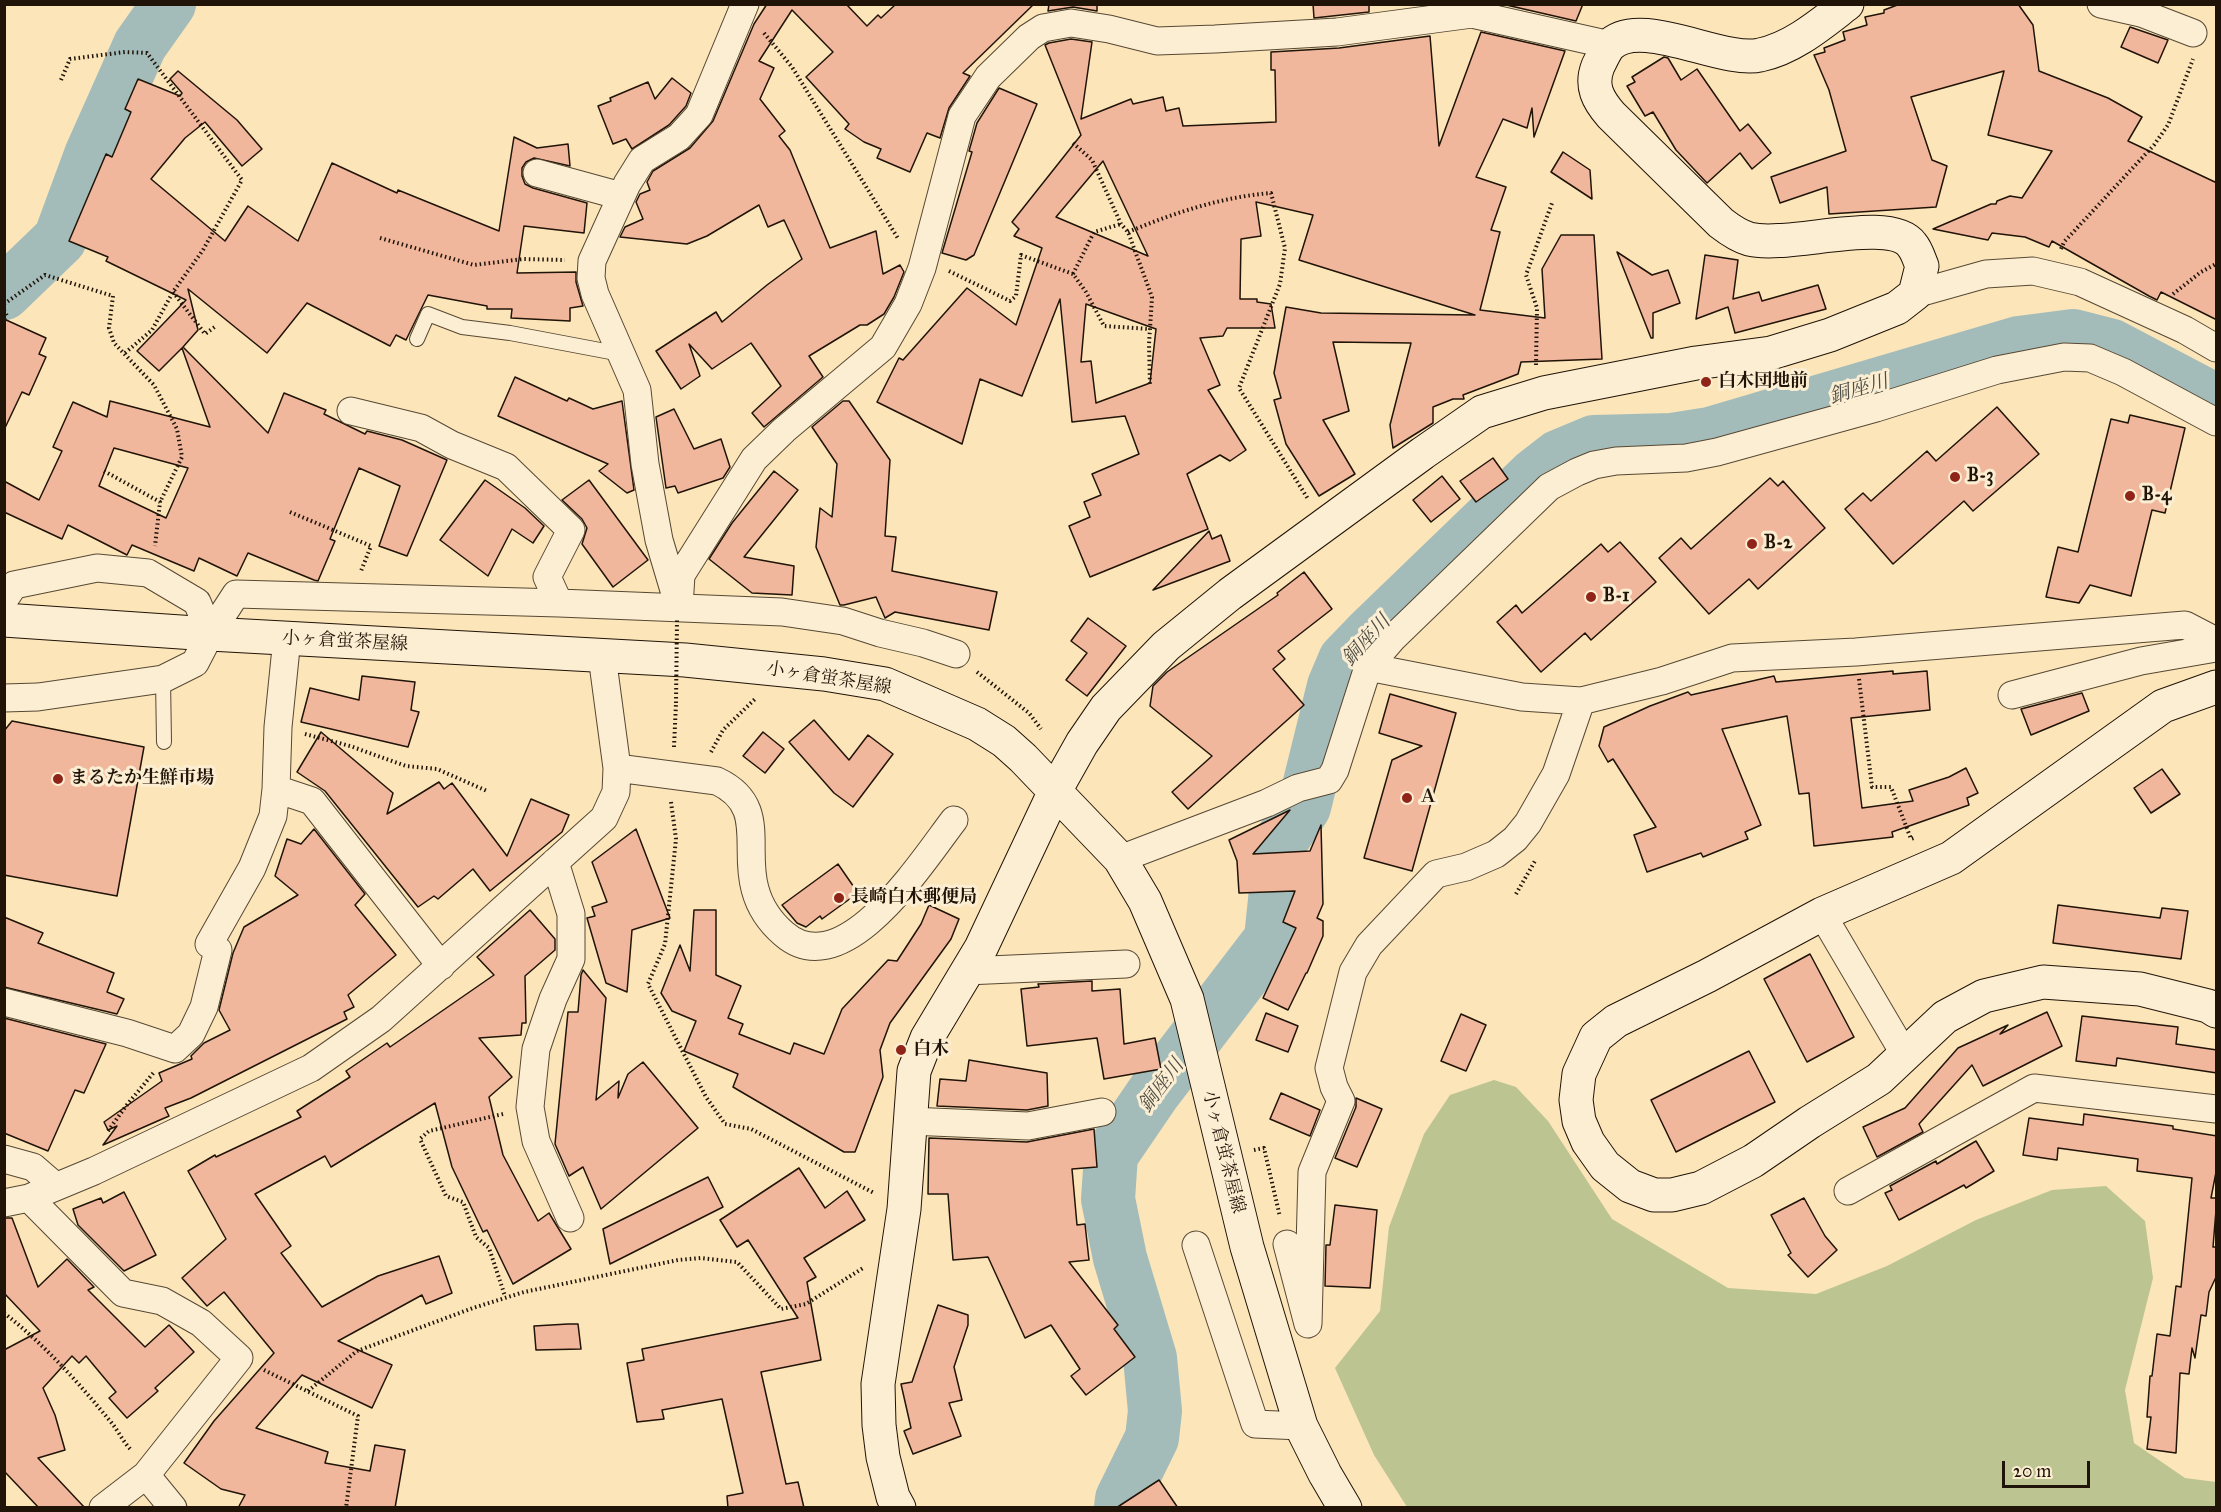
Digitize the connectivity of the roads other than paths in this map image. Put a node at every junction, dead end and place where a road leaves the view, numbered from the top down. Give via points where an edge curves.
1 (1847, 4) edge
2 (2101, 4) edge
3 (740, 16) edge
4 (2193, 33) road end
5 (1610, 45) junction
6 (537, 173) dead end
7 (621, 196) junction
8 (1915, 294) junction
9 (417, 339) dead end
10 (2217, 348) edge
11 (621, 354) junction
12 (351, 411) dead end
13 (2217, 422) edge
14 (559, 603) junction
15 (5, 609) edge
16 (678, 614) junction
17 (210, 634) junction
18 (287, 638) junction
19 (2217, 641) edge
20 (2217, 648) edge
21 (956, 654) road end
22 (602, 656) junction
23 (1368, 667) junction
24 (163, 679) junction
25 (2217, 687) edge
26 (2012, 695) dead end
27 (4, 698) edge
28 (1581, 700) junction
29 (164, 742) dead end
30 (617, 768) junction
31 (276, 789) junction
32 (1054, 791) junction
33 (954, 820) dead end
34 (1120, 859) junction
35 (555, 862) junction
36 (1822, 914) junction
37 (1126, 964) dead end
38 (441, 966) junction
39 (966, 971) junction
40 (4, 1002) edge
41 (2217, 1011) edge
42 (1905, 1055) junction
43 (2217, 1109) edge
44 (1102, 1112) dead end
45 (909, 1121) junction
46 (4, 1159) edge
47 (55, 1186) junction
48 (1848, 1191) dead end
49 (17, 1201) edge
50 (570, 1218) dead end
51 (1287, 1244) road end
52 (1196, 1245) dead end
53 (1301, 1426) junction
54 (148, 1472) junction
55 (103, 1508) edge
56 (173, 1508) edge
57 (899, 1508) edge
58 (1345, 1508) edge

1 - 5 street via 1814,30 1760,55 1729,54 1649,36 1631,35
2 - 4 street via 2141,13
3 - 7 street via 699,115 679,137 642,160
5 - 8 street via 1595,73 1600,102 1721,223 1750,239 1778,242 1894,233 1912,244 1922,266
5 - 16 street via 1472,14 1337,32 1157,41 1071,23 1042,28 988,77 962,116 922,268 908,304 883,348 754,459 681,575
6 - 7 street
7 - 11 street via 592,261 591,278
8 - 10 street via 1986,274 2033,271 2080,282
8 - 32 street via 1897,308 1873,318 1771,353 1696,363 1535,396 1482,412 1230,594 1166,646 1107,708
9 - 11 lane via 429,314 462,327
11 - 16 street via 637,390 645,464
12 - 14 street via 421,428 506,467 571,530 547,577
13 - 23 street via 2112,367 2090,358 2064,357 1997,370 1717,452 1594,465 1549,487
14 - 16 street
14 - 17 street via 236,594
15 - 17 street, 小ヶ倉蛍茶屋線
15 - 17 street via 14,585 97,568 148,573 197,602
16 - 21 street via 782,612 843,621
17 - 18 street, 小ヶ倉蛍茶屋線
17 - 24 street via 195,663
18 - 22 street, 小ヶ倉蛍茶屋線
18 - 31 street
19 - 28 street via 2185,625 1856,652 1732,658 1662,681
20 - 26 street via 2141,661
22 - 30 street
22 - 32 street, 小ヶ倉蛍茶屋線 via 696,661 885,684 977,724 1004,741
23 - 28 street via 1522,697
23 - 34 street via 1329,780 1298,788
24 - 27 street via 38,698
24 - 29 lane
25 - 36 street via 2163,706 1951,858
28 - 51 street via 1556,774 1515,839 1496,854 1436,874 1369,945 1353,972 1329,1068 1341,1101 1312,1172 1308,1324
30 - 33 street via 717,781 730,787 747,806 754,888 764,913 795,944 814,948 839,942 890,902
30 - 35 street via 616,792 604,818
31 - 38 street via 312,801
31 - 40 street via 273,816 252,868 209,944 218,950 204,1007 191,1034 175,1049
32 - 34 street, 小ヶ倉蛍茶屋線
32 - 39 street via 981,948
34 - 53 street, 小ヶ倉蛍茶屋線 via 1145,901 1187,999 1247,1247
35 - 38 street
35 - 50 street via 571,914 571,959 536,1049 530,1107 536,1141
36 - 42 street
36 - 42 street via 1616,1021 1596,1036 1579,1074 1576,1100 1588,1142 1605,1166 1630,1186 1654,1195 1701,1188 1753,1161 1879,1079
37 - 39 street
38 - 47 street via 381,1019 311,1068
39 - 45 street via 927,1038 914,1071
41 - 42 street via 2140,989 2043,982 1984,996 1945,1017
43 - 48 street via 2034,1088
44 - 45 street via 1028,1126
45 - 57 street via 904,1209 878,1384 883,1457
46 - 47 street via 33,1167
47 - 49 street
49 - 54 street via 123,1293 162,1301 201,1323 239,1358
52 - 53 street via 1255,1424
53 - 58 street, 小ヶ倉蛍茶屋線
54 - 55 street
54 - 56 street

